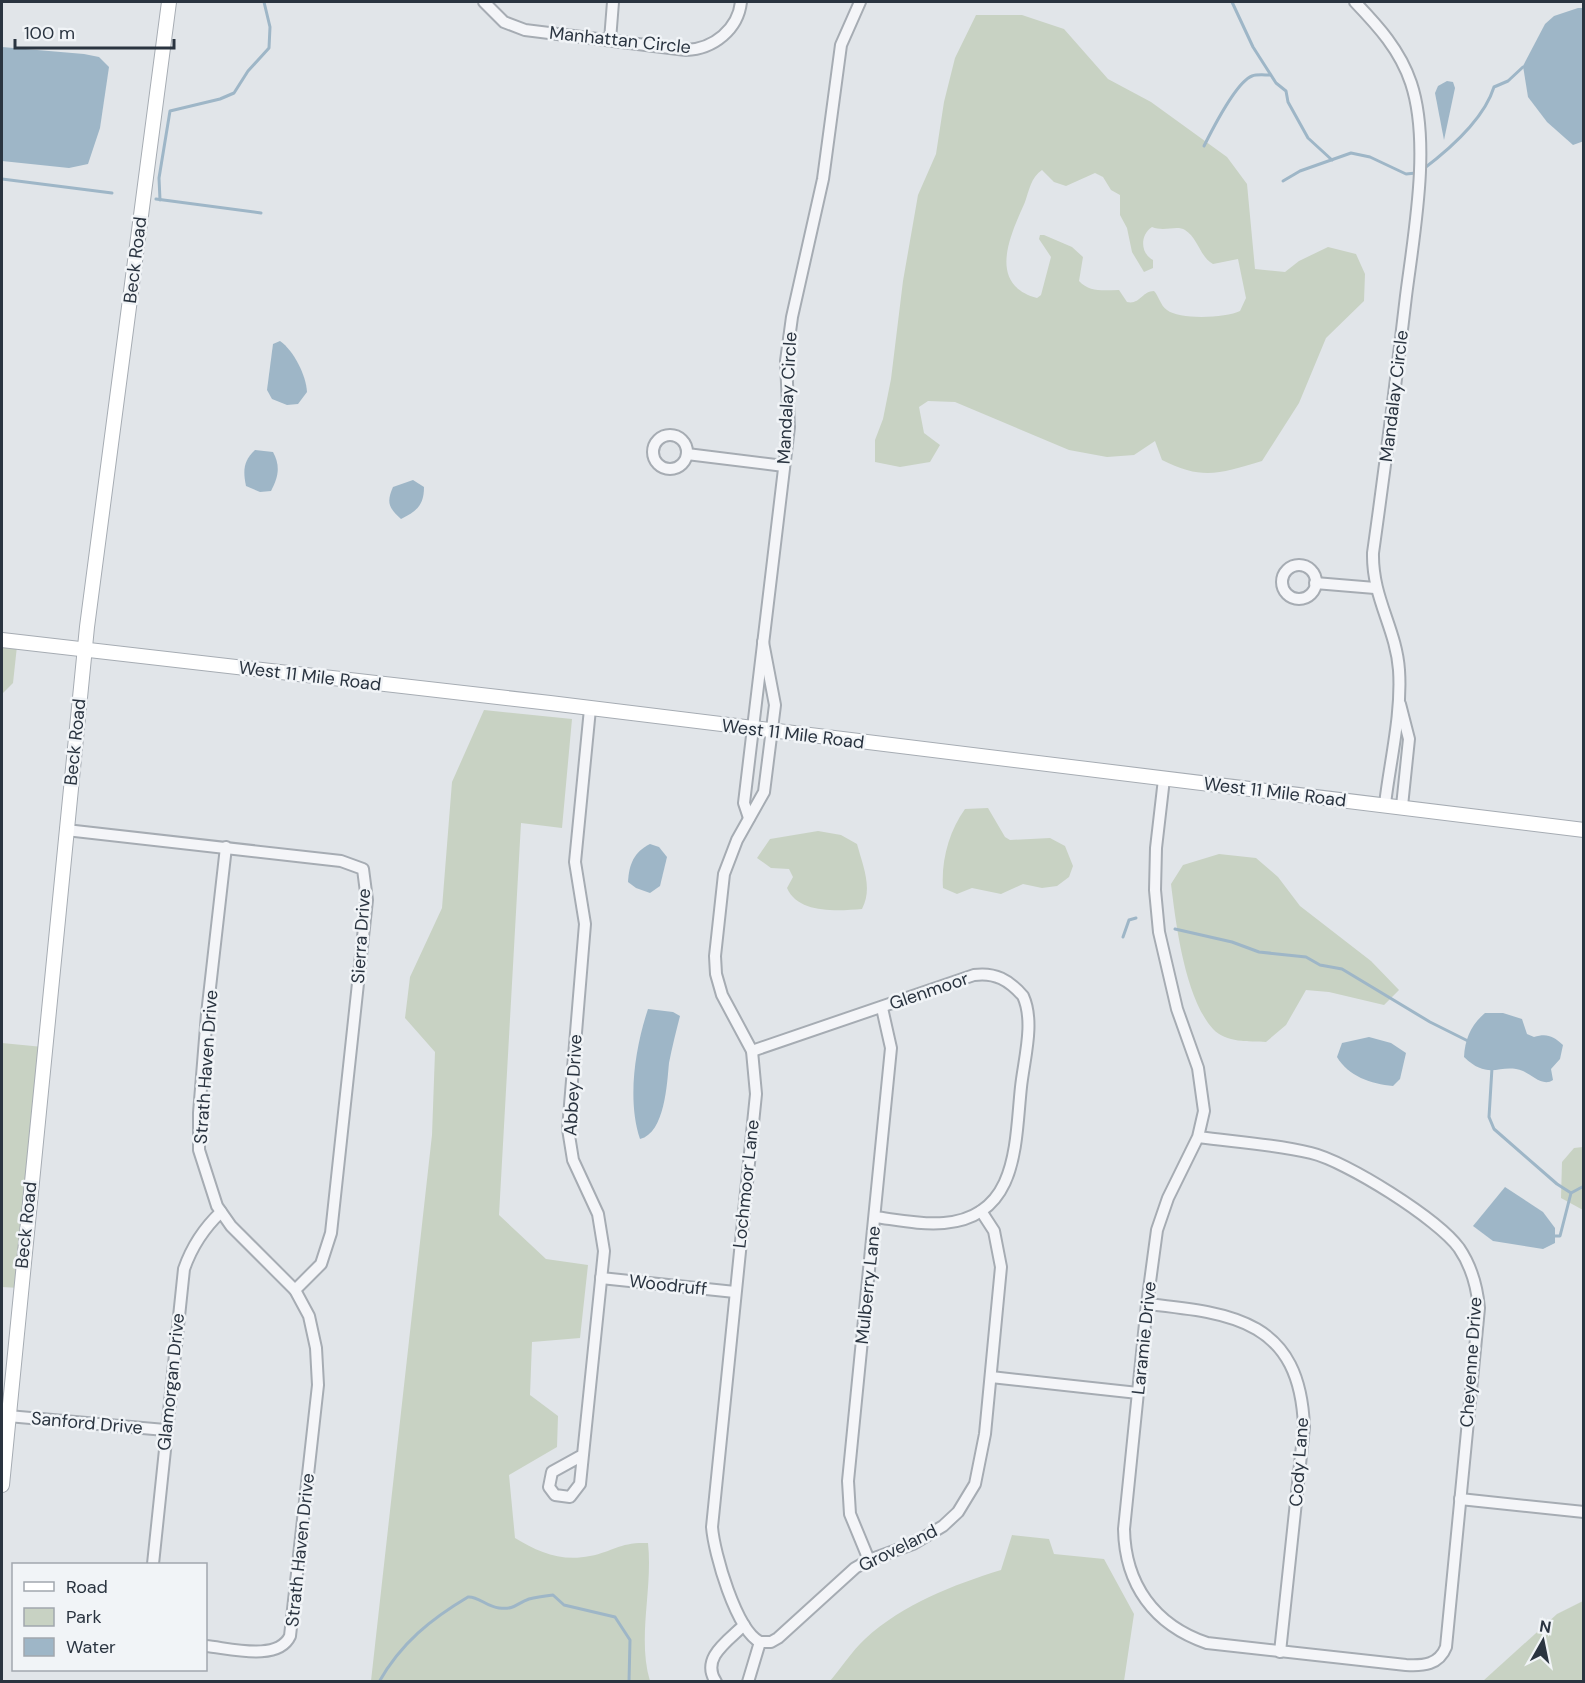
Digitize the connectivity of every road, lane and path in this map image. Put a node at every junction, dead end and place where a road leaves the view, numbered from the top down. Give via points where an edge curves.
1 (169, 2) edge
2 (484, 2) edge
3 (613, 2) edge
4 (741, 2) edge
5 (860, 2) edge
6 (1355, 2) edge
7 (610, 40) junction
8 (687, 454) dead end
9 (784, 466) junction
10 (1315, 583) dead end
11 (1375, 588) junction
12 (2, 640) edge
13 (763, 642) junction
14 (85, 650) junction
15 (1399, 698) junction
16 (590, 709) junction
17 (753, 729) junction
18 (772, 731) junction
19 (1164, 778) junction
20 (1385, 804) junction
21 (1402, 806) junction
22 (749, 818) junction
23 (66, 830) junction
24 (1584, 830) edge
25 (226, 847) junction
26 (882, 1008) junction
27 (752, 1051) junction
28 (1198, 1137) junction
29 (981, 1211) junction
30 (221, 1212) junction
31 (875, 1218) junction
32 (601, 1278) junction
33 (295, 1290) junction
34 (735, 1292) junction
35 (1147, 1304) junction
36 (991, 1377) junction
37 (1138, 1393) junction
38 (8, 1416) junction
39 (165, 1430) junction
40 (581, 1456) dead end
41 (2, 1485) edge
42 (1460, 1499) junction
43 (1584, 1512) edge
44 (869, 1560) junction
45 (153, 1563) edge
46 (744, 1625) junction
47 (760, 1642) junction
48 (207, 1646) edge
49 (1280, 1652) junction
50 (1437, 1660) joint
51 (716, 1682) edge
52 (748, 1682) edge

1 - 14 street, Beck Road
2 - 7 street, Manhattan Circle via 514,27
3 - 7 street
4 - 7 street, Manhattan Circle via 735,24 697,50
5 - 9 street, Mandalay Circle via 841,45 823,179 792,317 786,361 789,427
6 - 11 street, Mandalay Circle via 1382,30 1402,59 1412,85 1419,125 1417,206 1373,553
8 - 9 street
9 - 13 street, Mandalay Circle
10 - 11 street
11 - 15 street, Mandalay Circle via 1395,647
12 - 14 street, West 11 Mile Road
13 - 17 street, Mandalay Circle
13 - 18 street, Lochmoor Lane via 774,696
14 - 16 street, West 11 Mile Road
14 - 23 street, Beck Road
15 - 20 street, Mandalay Circle
15 - 21 street via 1409,739
16 - 17 street, West 11 Mile Road
16 - 32 street, Abbey Drive via 575,862 585,938 568,1129 573,1160 600,1221 604,1251
17 - 18 street, West 11 Mile Road
17 - 22 street, Mandalay Circle via 744,803
18 - 19 street, West 11 Mile Road
18 - 22 street, Lochmoor Lane via 764,796
19 - 20 street, West 11 Mile Road
19 - 28 street, Laramie Drive via 1156,848 1157,911 1177,1009 1202,1083 1204,1111
20 - 21 street, West 11 Mile Road
21 - 24 street, West 11 Mile Road
22 - 27 street, Lochmoor Lane via 724,874 715,964 722,995
23 - 25 street, Sierra Drive
23 - 38 street, Beck Road
25 - 30 street, Strath Haven Drive via 199,1113 199,1150
25 - 33 street, Sierra Drive via 341,861 363,868 365,880 367,900 331,1233 321,1263
26 - 27 street, Glenmoor
26 - 29 street, Glenmoor via 985,973 1004,980 1023,996 1028,1023 1014,1160 1005,1184
26 - 31 street, Mulberry Lane via 891,1048
27 - 34 street, Lochmoor Lane via 756,1094
28 - 35 street, Laramie Drive via 1162,1213
28 - 42 street, Cheyenne Drive via 1312,1153 1337,1162 1433,1223 1461,1251 1472,1272 1479,1308
29 - 31 street, Glenmoor via 941,1223
29 - 36 street via 994,1231 1001,1259
30 - 33 street, Strath Haven Drive
30 - 39 street, Glamorgan Drive via 203,1229 184,1269
31 - 44 street, Mulberry Lane via 847,1497 855,1530
32 - 34 street, Woodruff
32 - 40 street, Abbey Drive
33 - 48 street, Strath Haven Drive via 309,1316 318,1385 295,1610 287,1644 274,1650
34 - 46 street, Lochmoor Lane via 712,1527 717,1558
35 - 37 street, Laramie Drive
35 - 49 street, Cody Lane via 1210,1311 1242,1321 1278,1348 1296,1379 1304,1427
36 - 37 street
36 - 44 street, Groveland via 982,1459 965,1503 929,1536
37 - 49 street, Laramie Drive via 1124,1529 1128,1564 1137,1588 1157,1615 1186,1635 1221,1646
38 - 39 street, Sanford Drive
38 - 41 street, Beck Road
39 - 45 street, Glamorgan Drive
42 - 43 street
42 - 50 street, Cheyenne Drive via 1446,1647
44 - 47 street, Groveland via 836,1582 778,1638
46 - 47 street, Lochmoor Lane
46 - 51 street via 714,1654 710,1668
47 - 52 street
49 - 50 street, Laramie Drive via 1413,1665

